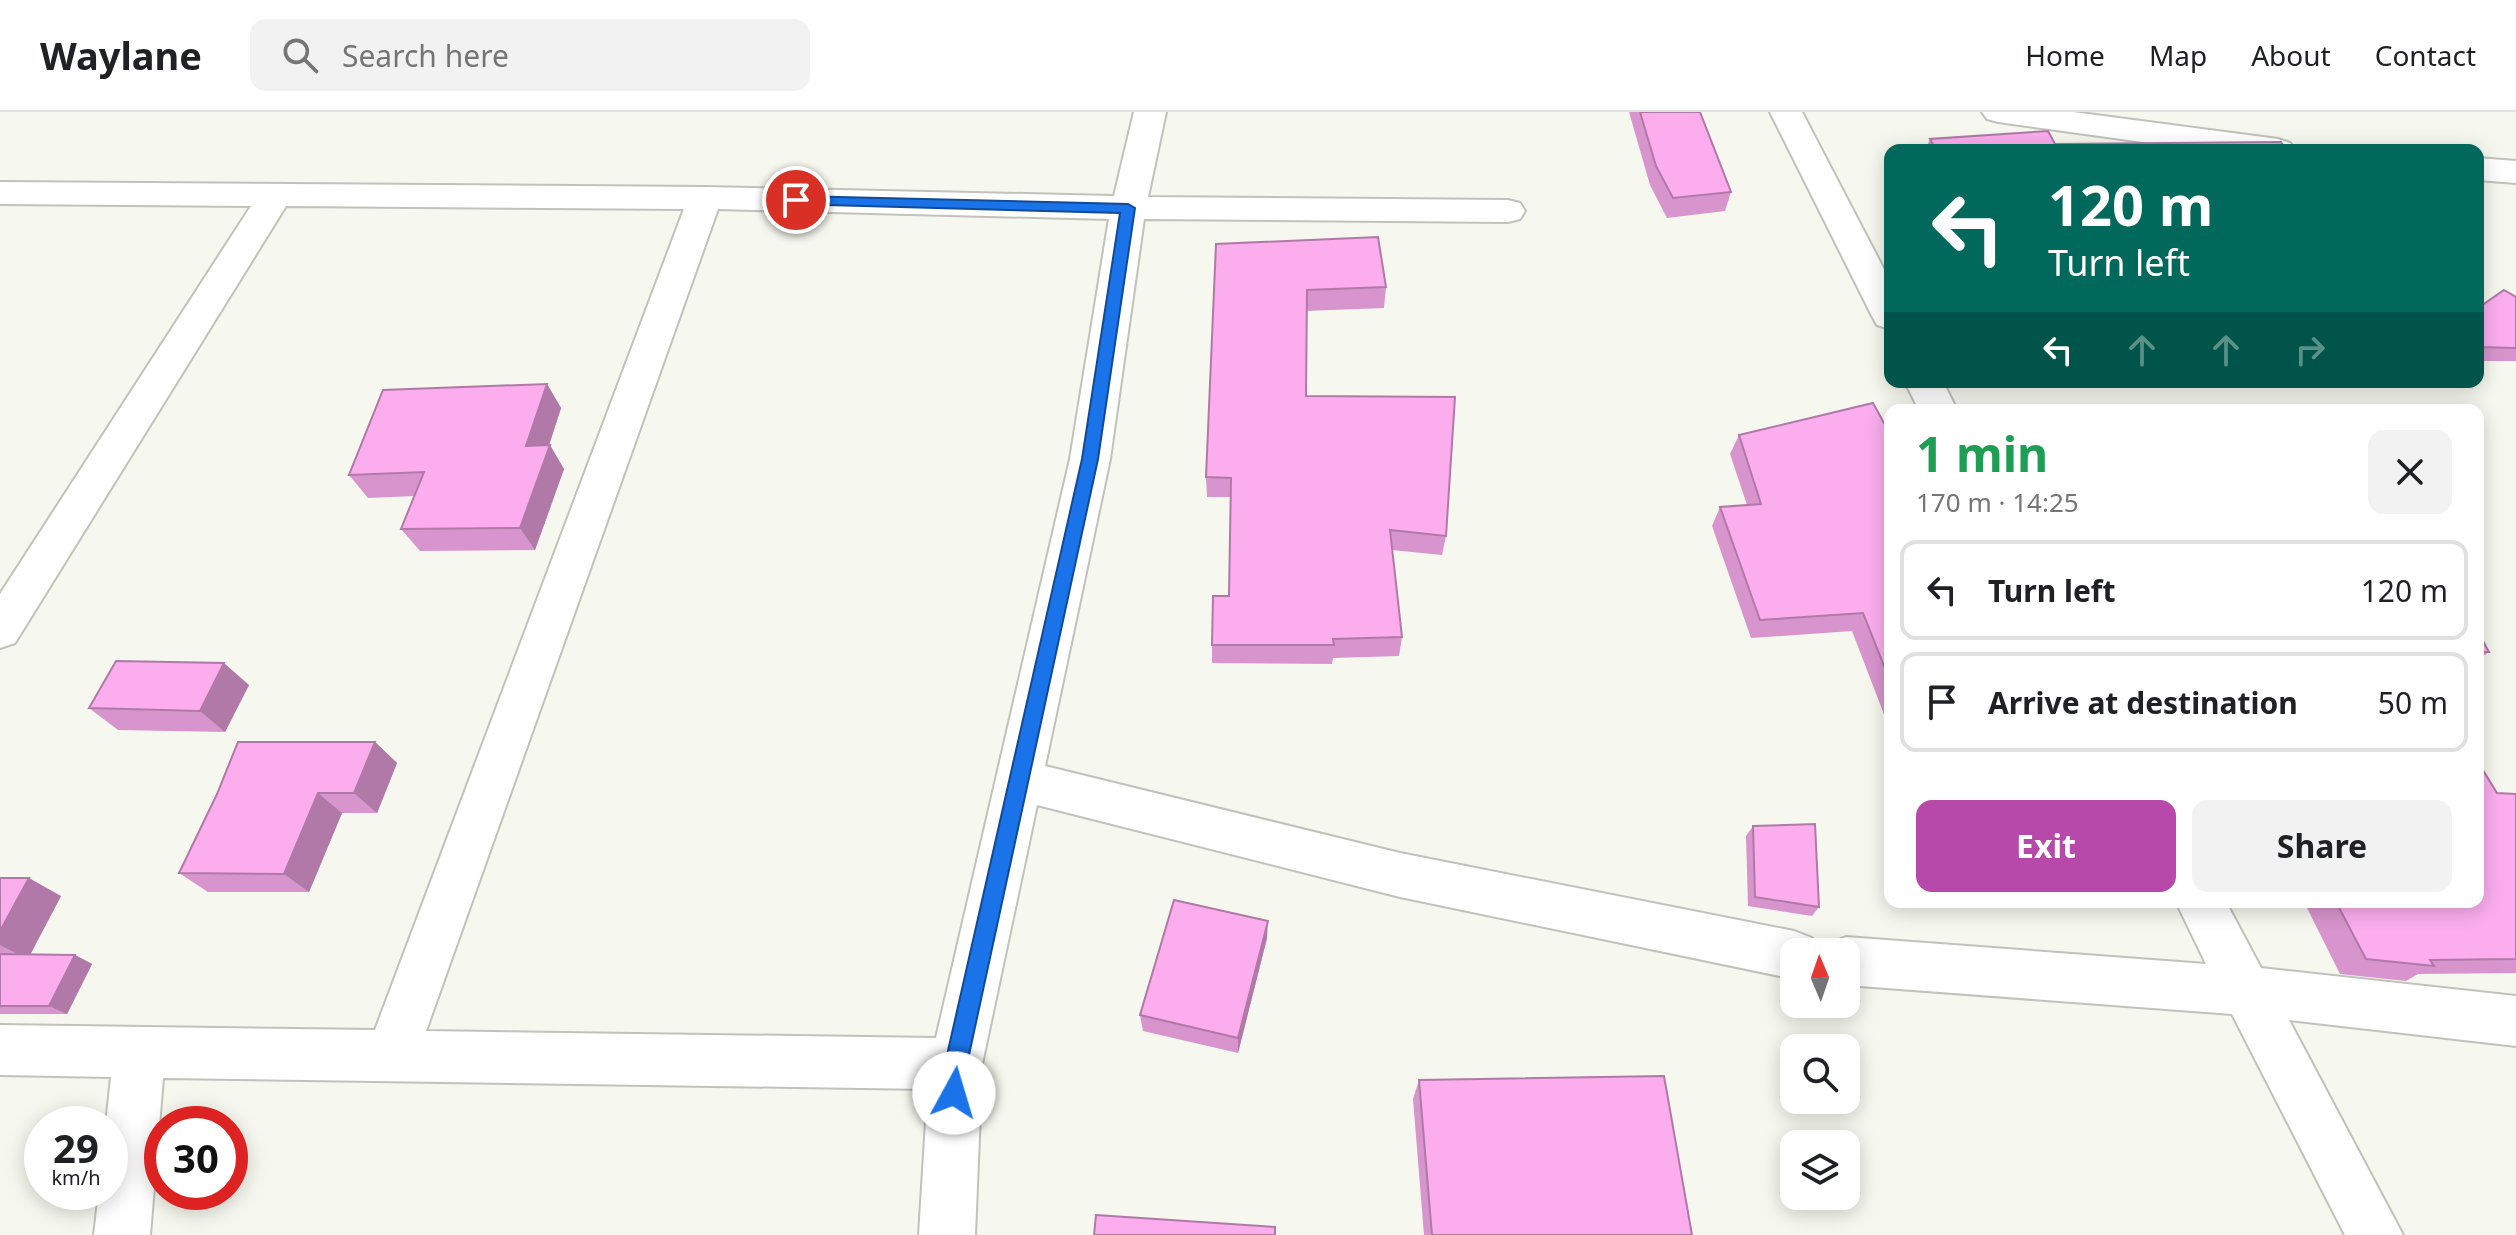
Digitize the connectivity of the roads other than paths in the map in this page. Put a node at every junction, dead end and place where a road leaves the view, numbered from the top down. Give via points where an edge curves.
1 (1150, 112) edge
2 (1786, 112) edge
3 (1998, 112) edge
4 (2234, 144) edge
5 (2484, 169) edge
6 (2516, 172) edge
7 (0, 193) edge
8 (275, 196) junction
9 (705, 198) junction
10 (1128, 208) junction
11 (1508, 211) dead end
12 (1884, 304) edge
13 (0, 630) edge
14 (1020, 780) junction
15 (2203, 908) edge
16 (1780, 952) edge
17 (1860, 962) edge
18 (2248, 991) junction
19 (2516, 1021) edge
20 (0, 1050) edge
21 (139, 1052) junction
22 (391, 1055) junction
23 (956, 1064) junction
24 (122, 1235) edge
25 (947, 1235) edge
26 (2375, 1235) edge

1 - 10 street
2 - 12 street
3 - 4 street
5 - 6 street
7 - 8 street
8 - 9 street
8 - 13 street
9 - 10 street
9 - 22 street
10 - 11 street
10 - 14 street via 1090,459
14 - 16 street via 1400,875
14 - 23 street
15 - 18 street
17 - 18 street
18 - 19 street
18 - 26 street
20 - 21 street
21 - 22 street
21 - 24 street
22 - 23 street
23 - 25 street

